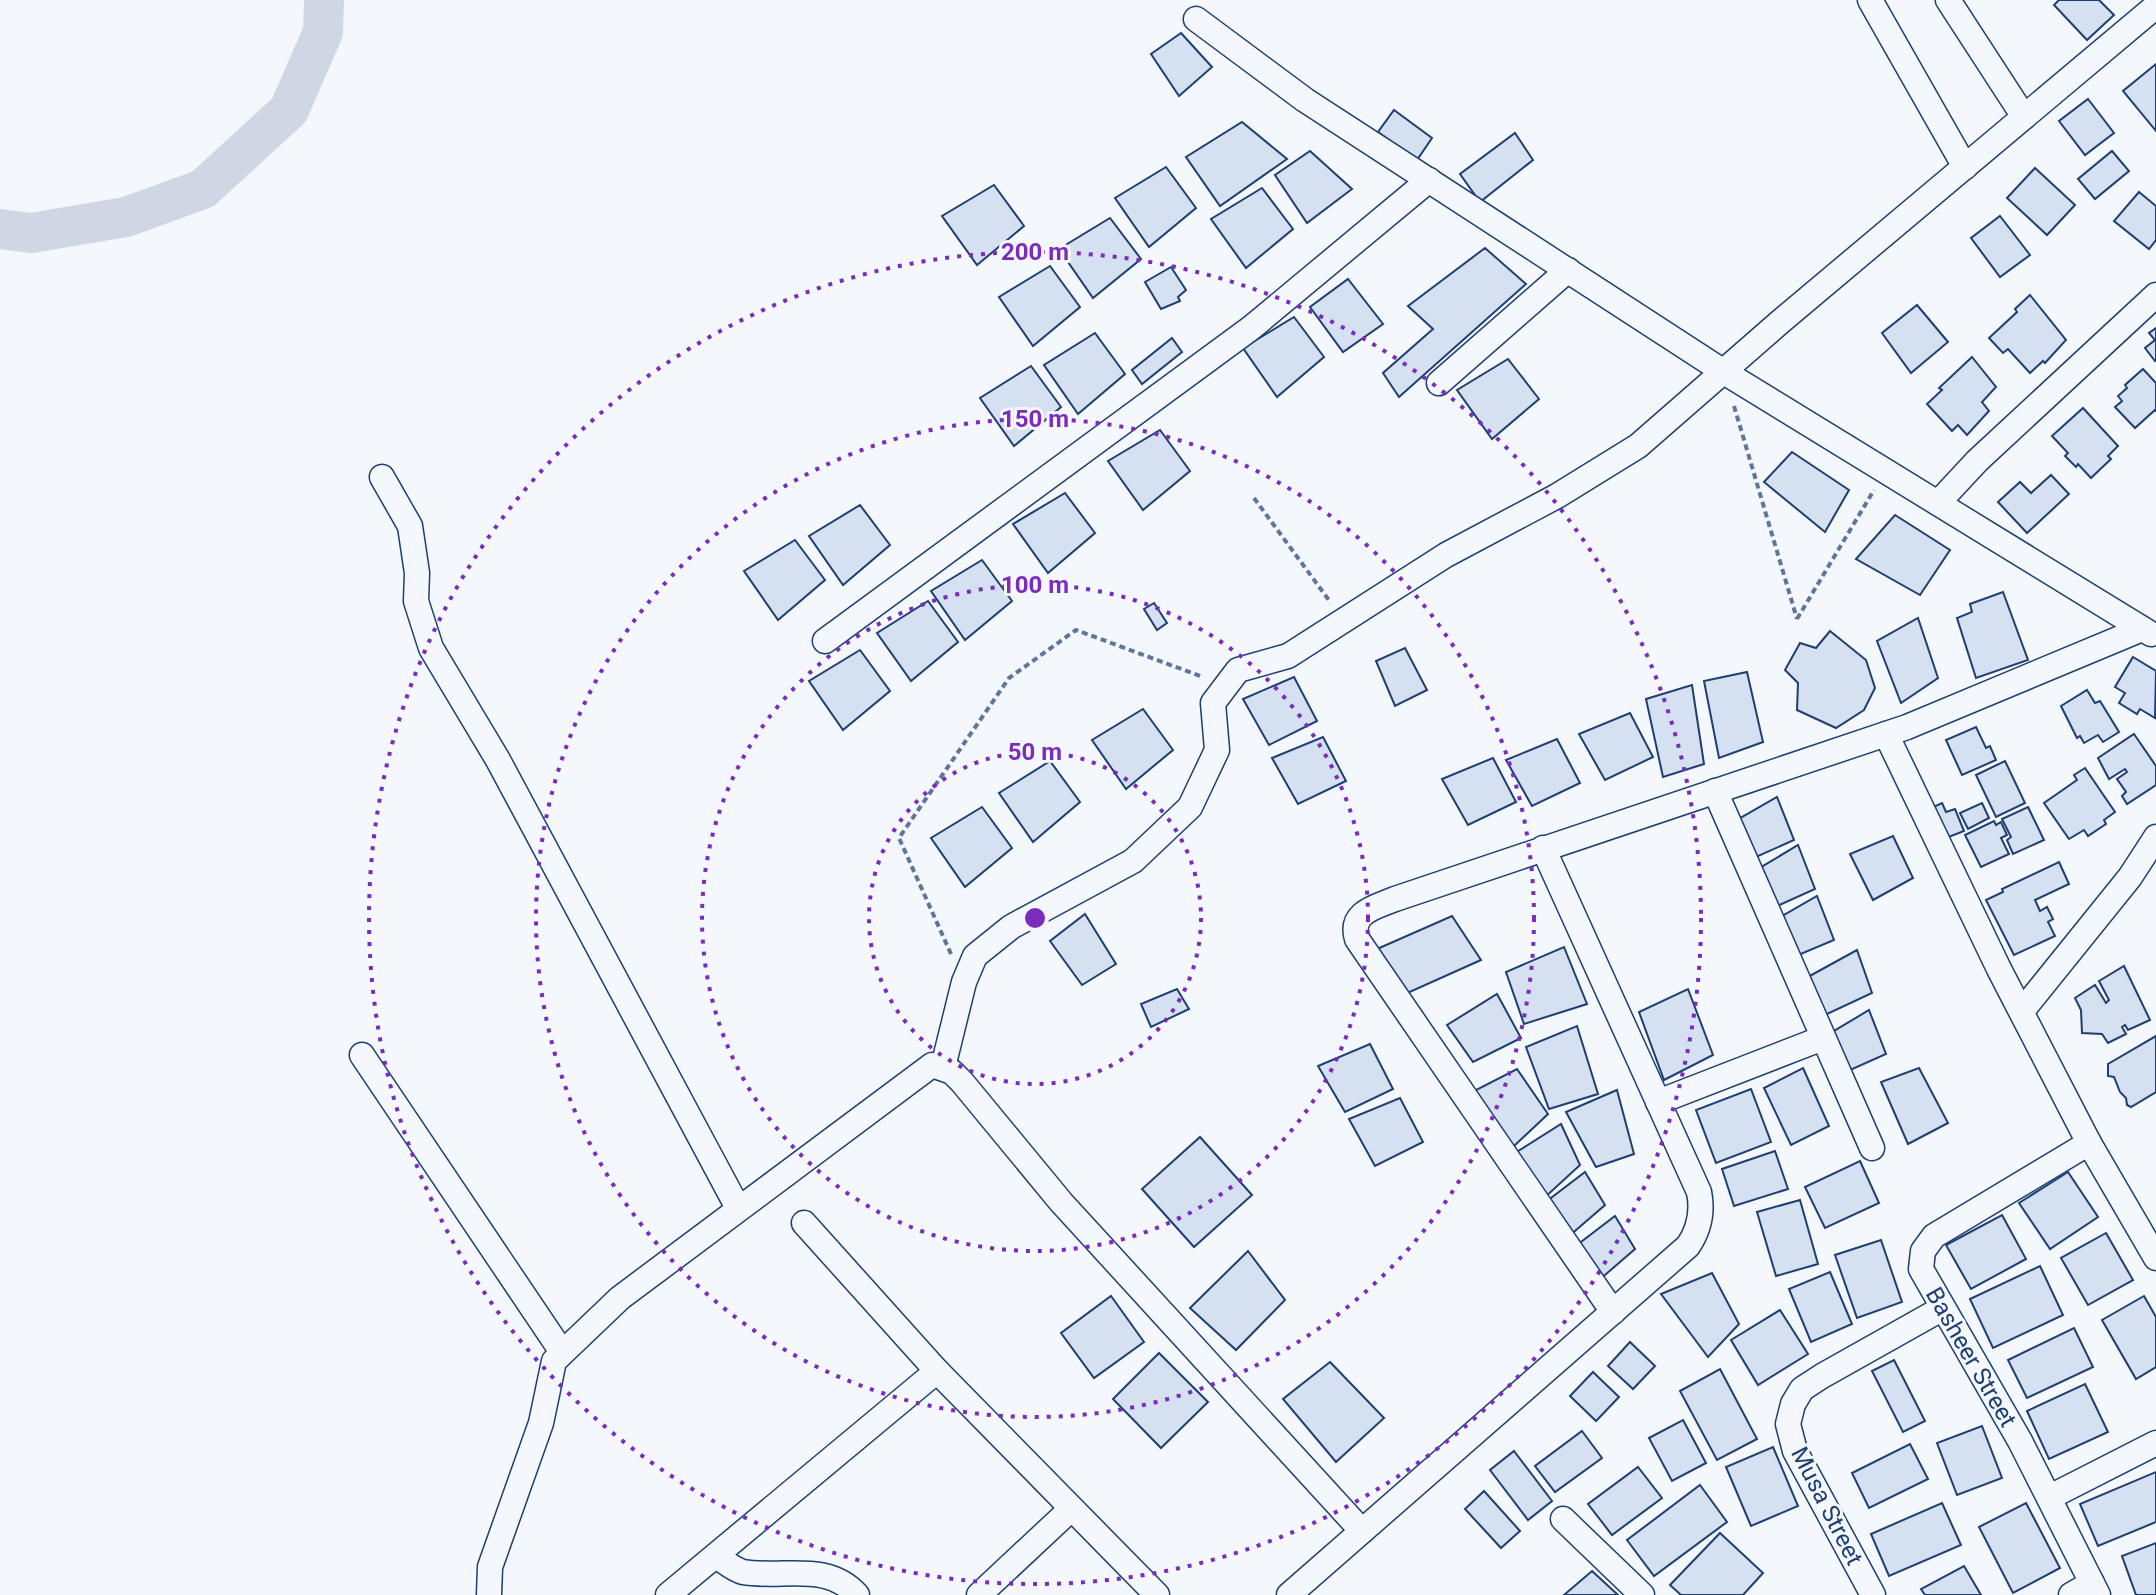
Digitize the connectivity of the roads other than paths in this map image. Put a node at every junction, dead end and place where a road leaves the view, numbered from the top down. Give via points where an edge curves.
1 (1870, 0) edge
2 (1948, 0) edge
3 (2156, 6) edge
4 (1196, 19) dead end
5 (2024, 117) junction
6 (1965, 167) junction
7 (1429, 180) junction
8 (1568, 270) junction
9 (2156, 295) edge
10 (1724, 372) junction
11 (1439, 383) dead end
12 (382, 477) dead end
13 (1938, 503) junction
14 (2149, 633) edge
15 (825, 641) dead end
16 (1886, 734) junction
17 (1715, 791) junction
18 (2156, 837) edge
19 (1543, 848) junction
20 (2022, 1011) junction
21 (1823, 1038) junction
22 (362, 1055) dead end
23 (943, 1067) junction
24 (1658, 1102) junction
25 (2089, 1143) junction
26 (1872, 1148) dead end
27 (738, 1208) junction
28 (804, 1223) dead end
29 (2156, 1258) edge
30 (1943, 1308) junction
31 (1613, 1312) junction
32 (562, 1352) junction
33 (937, 1371) junction
34 (2156, 1443) edge
35 (2050, 1497) junction
36 (1071, 1509) junction
37 (1563, 1519) dead end
38 (1362, 1531) junction
39 (716, 1556) junction
40 (2087, 1591) edge
41 (489, 1595) edge
42 (668, 1595) edge
43 (857, 1595) edge
44 (979, 1595) edge
45 (1157, 1595) edge
46 (1289, 1595) edge
47 (1642, 1595) edge
48 (1873, 1595) edge

1 - 6 street
2 - 5 street
3 - 5 street
4 - 7 street via 1305,100
5 - 6 street
6 - 10 street
7 - 8 street
7 - 15 street via 1251,328
8 - 10 street
8 - 11 street
9 - 13 street
10 - 13 street
10 - 23 street via 1638,446 1557,496 1446,555 1288,656 1238,670 1213,703 1217,750 1190,807 1133,861 1011,927 975,956
12 - 27 street via 410,526 416,601 431,648 498,760
13 - 14 street
14 - 16 street
16 - 17 street
16 - 20 street
17 - 19 street
17 - 21 street
18 - 20 street
19 - 24 street
19 - 31 street via 1364,912 1355,933
20 - 25 street
21 - 24 street
21 - 26 street
22 - 32 street
23 - 27 street via 932,1065
23 - 38 street via 962,1082 1061,1202
24 - 31 street via 1699,1192 1697,1231 1688,1246
25 - 29 street
25 - 30 street, Basheer Street via 1934,1236 1923,1251 1921,1269
27 - 32 street via 620,1298
28 - 33 street
30 - 35 street, Basheer Street
30 - 48 street, Musa Street via 1802,1389 1788,1424 1795,1451
31 - 38 street
32 - 41 street via 554,1361 541,1423 490,1567
33 - 36 street
33 - 39 street
34 - 35 street
35 - 40 street, Basheer Street
36 - 44 street
36 - 45 street
37 - 47 street
38 - 46 street
39 - 42 street
39 - 43 street via 741,1572 811,1572 849,1586

